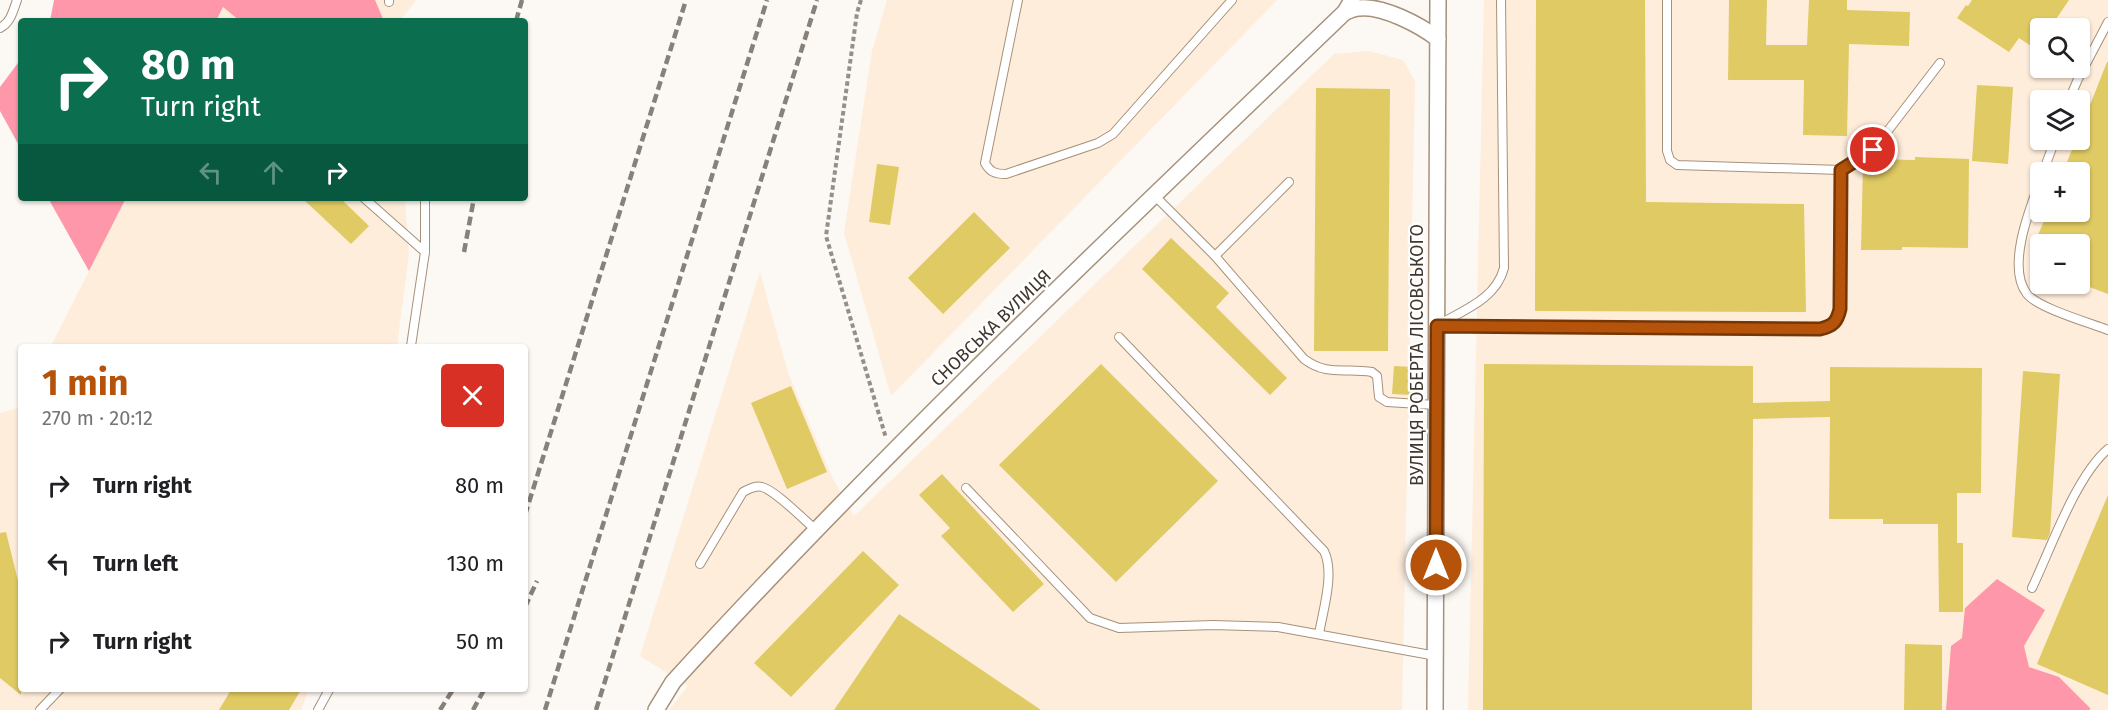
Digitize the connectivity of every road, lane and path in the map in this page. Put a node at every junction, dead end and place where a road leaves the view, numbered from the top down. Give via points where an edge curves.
1 (17, 0) edge
2 (861, 0) edge
3 (1018, 0) edge
4 (1232, 0) edge
5 (1438, 0) edge
6 (1502, 0) edge
7 (1668, 0) edge
8 (1349, 6) edge
9 (2108, 22) edge
10 (0, 28) edge
11 (1438, 39) junction
12 (1940, 63) dead end
13 (2074, 90) edge
14 (1841, 170) junction
15 (1289, 182) dead end
16 (1154, 195) junction
17 (366, 201) edge
18 (425, 201) edge
19 (2030, 208) edge
20 (425, 252) junction
21 (1215, 256) junction
22 (1437, 326) junction
23 (2108, 330) edge
24 (1119, 337) dead end
25 (411, 344) edge
26 (1437, 405) junction
27 (2108, 448) edge
28 (891, 453) junction
29 (966, 488) dead end
30 (816, 530) junction
31 (700, 564) dead end
32 (2032, 588) dead end
33 (1319, 634) junction
34 (1436, 656) junction
35 (57, 692) edge
36 (328, 692) edge
37 (40, 710) edge
38 (318, 710) edge
39 (656, 710) edge
40 (1435, 710) edge

1 - 10 lane via 12,17
2 - 28 path via 826,236
3 - 4 lane via 985,163 989,171 998,174 1037,164 1113,134
5 - 11 street, ВУЛИЦЯ РОБЕРТА ЛІСОВСЬКОГО
6 - 22 lane via 1504,268 1489,295
7 - 14 lane via 1670,160 1688,167
8 - 11 street, СНОВСЬКА ВУЛИЦЯ via 1413,22
8 - 16 street, СНОВСЬКА ВУЛИЦЯ
9 - 13 lane
11 - 22 street, ВУЛИЦЯ РОБЕРТА ЛІСОВСЬКОГО
12 - 14 lane via 1873,150
14 - 22 lane via 1840,309 1831,327
15 - 21 lane
16 - 21 lane
16 - 28 street, СНОВСЬКА ВУЛИЦЯ
17 - 20 lane
18 - 20 lane
19 - 23 lane via 2019,258 2027,294 2043,305
20 - 25 lane
21 - 26 lane via 1304,359 1331,371 1372,372 1377,376 1379,397 1387,402
22 - 26 street, ВУЛИЦЯ РОБЕРТА ЛІСОВСЬКОГО
24 - 33 lane via 1324,551 1329,574
26 - 34 street, ВУЛИЦЯ РОБЕРТА ЛІСОВСЬКОГО
27 - 32 lane via 2095,460 2074,496
28 - 30 street, СНОВСЬКА ВУЛИЦЯ
29 - 33 lane via 1090,618 1104,624 1119,628 1278,627
30 - 31 lane via 774,494 761,486 752,487 743,492
30 - 39 street, СНОВСЬКА ВУЛИЦЯ via 673,682
33 - 34 lane
34 - 40 street, ВУЛИЦЯ РОБЕРТА ЛІСОВСЬКОГО
35 - 37 lane
36 - 38 lane

